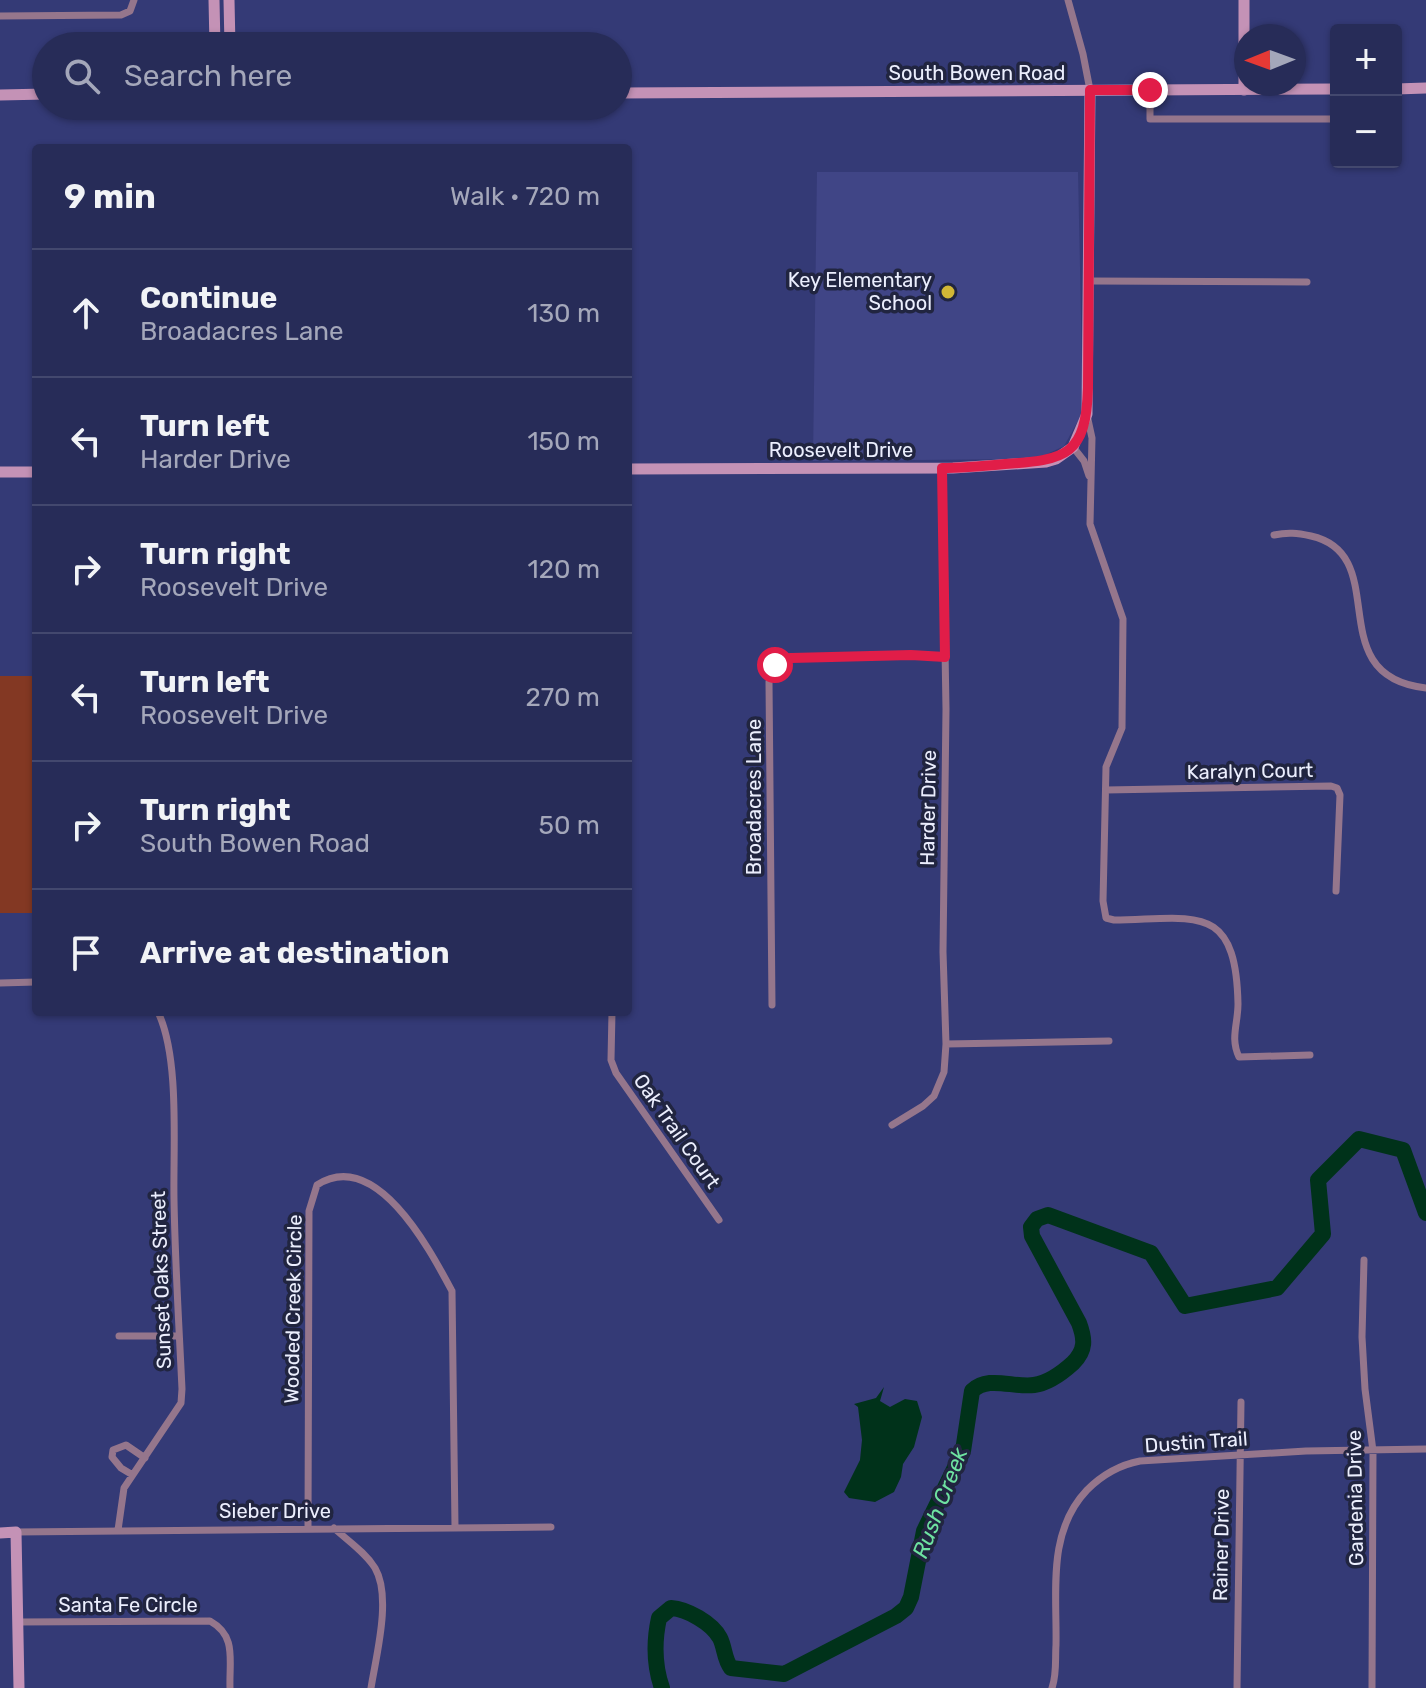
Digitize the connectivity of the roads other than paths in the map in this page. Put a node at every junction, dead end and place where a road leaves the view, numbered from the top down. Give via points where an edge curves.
1 (214, 0) edge
2 (229, 0) edge
3 (1068, 0) edge
4 (1244, 0) edge
5 (133, 4) edge
6 (0, 16) edge
7 (1244, 24) edge
8 (215, 32) edge
9 (230, 32) edge
10 (1426, 88) edge
11 (1306, 89) edge
12 (1330, 89) edge
13 (1402, 89) edge
14 (1090, 90) junction
15 (1150, 90) junction
16 (1234, 90) edge
17 (632, 93) edge
18 (32, 94) edge
19 (0, 95) edge
20 (1330, 119) edge
21 (1090, 281) junction
22 (1307, 282) dead end
23 (1087, 414) junction
24 (1073, 447) junction
25 (942, 468) junction
26 (632, 469) edge
27 (0, 472) edge
28 (32, 472) edge
29 (1090, 478) junction
30 (1274, 535) dead end
31 (945, 657) junction
32 (1426, 688) edge
33 (1106, 790) junction
34 (1336, 891) dead end
35 (32, 982) edge
36 (0, 983) edge
37 (772, 1005) dead end
38 (159, 1016) edge
39 (612, 1016) edge
40 (1109, 1041) dead end
41 (946, 1044) junction
42 (1310, 1055) dead end
43 (892, 1125) dead end
44 (719, 1220) dead end
45 (1364, 1260) dead end
46 (119, 1336) dead end
47 (179, 1336) junction
48 (1241, 1402) dead end
49 (1426, 1449) edge
50 (1373, 1451) junction
51 (1239, 1456) junction
52 (145, 1458) junction
53 (131, 1474) junction
54 (455, 1527) junction
55 (551, 1527) dead end
56 (308, 1528) junction
57 (334, 1528) junction
58 (118, 1530) junction
59 (16, 1532) junction
60 (0, 1533) edge
61 (18, 1622) junction
62 (19, 1688) edge
63 (230, 1688) edge
64 (371, 1688) edge
65 (1052, 1688) edge
66 (1237, 1688) edge
67 (1372, 1688) edge

1 - 8 street
2 - 9 street
3 - 14 street
4 - 7 street
5 - 6 street via 121,15
10 - 13 street
11 - 12 street, South Bowen Road
14 - 15 street, South Bowen Road
14 - 17 street, South Bowen Road
14 - 21 street
15 - 16 street, South Bowen Road
15 - 20 street via 1150,119
18 - 19 street
21 - 22 street
21 - 23 street
23 - 24 street
23 - 29 street
24 - 25 street, Roosevelt Drive via 1046,462
24 - 29 street
25 - 26 street, Roosevelt Drive
25 - 31 street, Harder Drive
27 - 28 street
29 - 33 street via 1090,524 1123,619 1122,728 1106,767
30 - 32 street via 1290,531 1324,539 1346,557 1370,658 1397,681
31 - 37 street, Broadacres Lane via 791,658 775,665 769,682
31 - 41 street, Harder Drive
33 - 34 street, Karalyn Court via 1337,788
33 - 42 street via 1106,918 1209,922 1231,949 1238,1005 1233,1044 1239,1057
35 - 36 street
38 - 47 street, Sunset Oaks Street via 167,1037 173,1108
39 - 44 street, Oak Trail Court via 611,1060 616,1073
40 - 41 street
41 - 43 street, Harder Drive via 944,1072 934,1096
45 - 50 street, Gardenia Drive via 1364,1376
46 - 47 street
47 - 52 street, Sunset Oaks Street via 181,1403
48 - 51 street, Rainer Drive
49 - 50 street, Dustin Trail
50 - 51 street, Dustin Trail
50 - 67 street, Gardenia Drive
51 - 65 street, Dustin Trail via 1126,1464 1079,1498 1058,1546
51 - 66 street, Rainer Drive
52 - 53 street, Sunset Oaks Street
52 - 53 street via 126,1445 113,1450 112,1457
53 - 58 street, Sunset Oaks Street via 122,1495
54 - 55 street, Sieber Drive
54 - 56 street, Wooded Creek Circle via 452,1291 401,1209 363,1181 331,1176 317,1185 309,1211
54 - 57 street, Sieber Drive
56 - 57 street, Sieber Drive
56 - 58 street, Sieber Drive
57 - 64 street via 366,1556 381,1585
58 - 59 street, Sieber Drive
59 - 60 street, Sieber Drive
59 - 61 street
61 - 62 street
61 - 63 street, Santa Fe Circle via 210,1621 225,1629 229,1641

